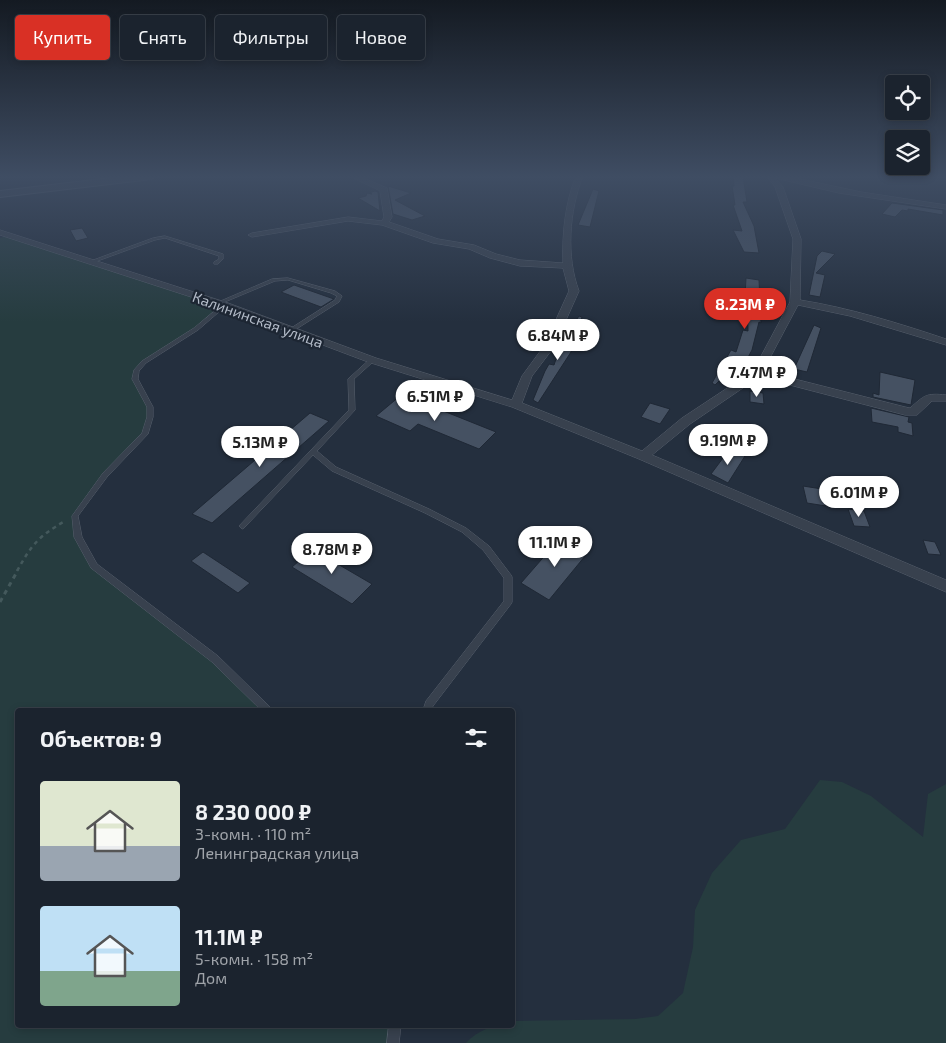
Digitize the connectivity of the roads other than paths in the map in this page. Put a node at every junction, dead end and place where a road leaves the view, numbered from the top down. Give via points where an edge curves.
1 (318, 225) edge
2 (387, 225) edge
3 (569, 225) edge
4 (792, 225) edge
5 (0, 232) edge
6 (252, 235) dead end
7 (90, 262) junction
8 (216, 263) dead end
9 (568, 266) junction
10 (795, 302) junction
11 (222, 304) junction
12 (290, 331) junction
13 (946, 342) edge
14 (372, 360) junction
15 (757, 373) junction
16 (946, 398) edge
17 (516, 405) junction
18 (313, 451) junction
19 (643, 456) junction
20 (242, 526) dead end
21 (946, 586) edge
22 (264, 708) edge
23 (428, 708) edge
24 (396, 1028) edge
25 (393, 1043) edge

1 - 6 street
2 - 9 street via 520,263
3 - 9 street
4 - 10 street via 797,239
5 - 7 street, Калининская улица
7 - 8 lane via 165,237 222,255 222,260
7 - 11 street, Калининская улица
9 - 17 street via 574,292 549,347 527,376
10 - 13 street via 852,313
10 - 15 street
11 - 12 street, Калининская улица
11 - 12 lane via 260,284 288,279 340,296
11 - 22 lane via 196,329 144,362 136,371 135,380 150,407 145,434 105,475 75,516 78,537 94,566 215,659
12 - 14 street, Калининская улица
14 - 17 street, Калининская улица
14 - 18 lane via 351,379 352,410
15 - 16 street via 905,412 913,412 929,397
15 - 19 street via 686,421
17 - 19 street, Калининская улица
18 - 20 lane
18 - 23 lane via 334,469 428,510 464,530 486,548 508,577 508,602
19 - 21 street, Калининская улица
24 - 25 lane

